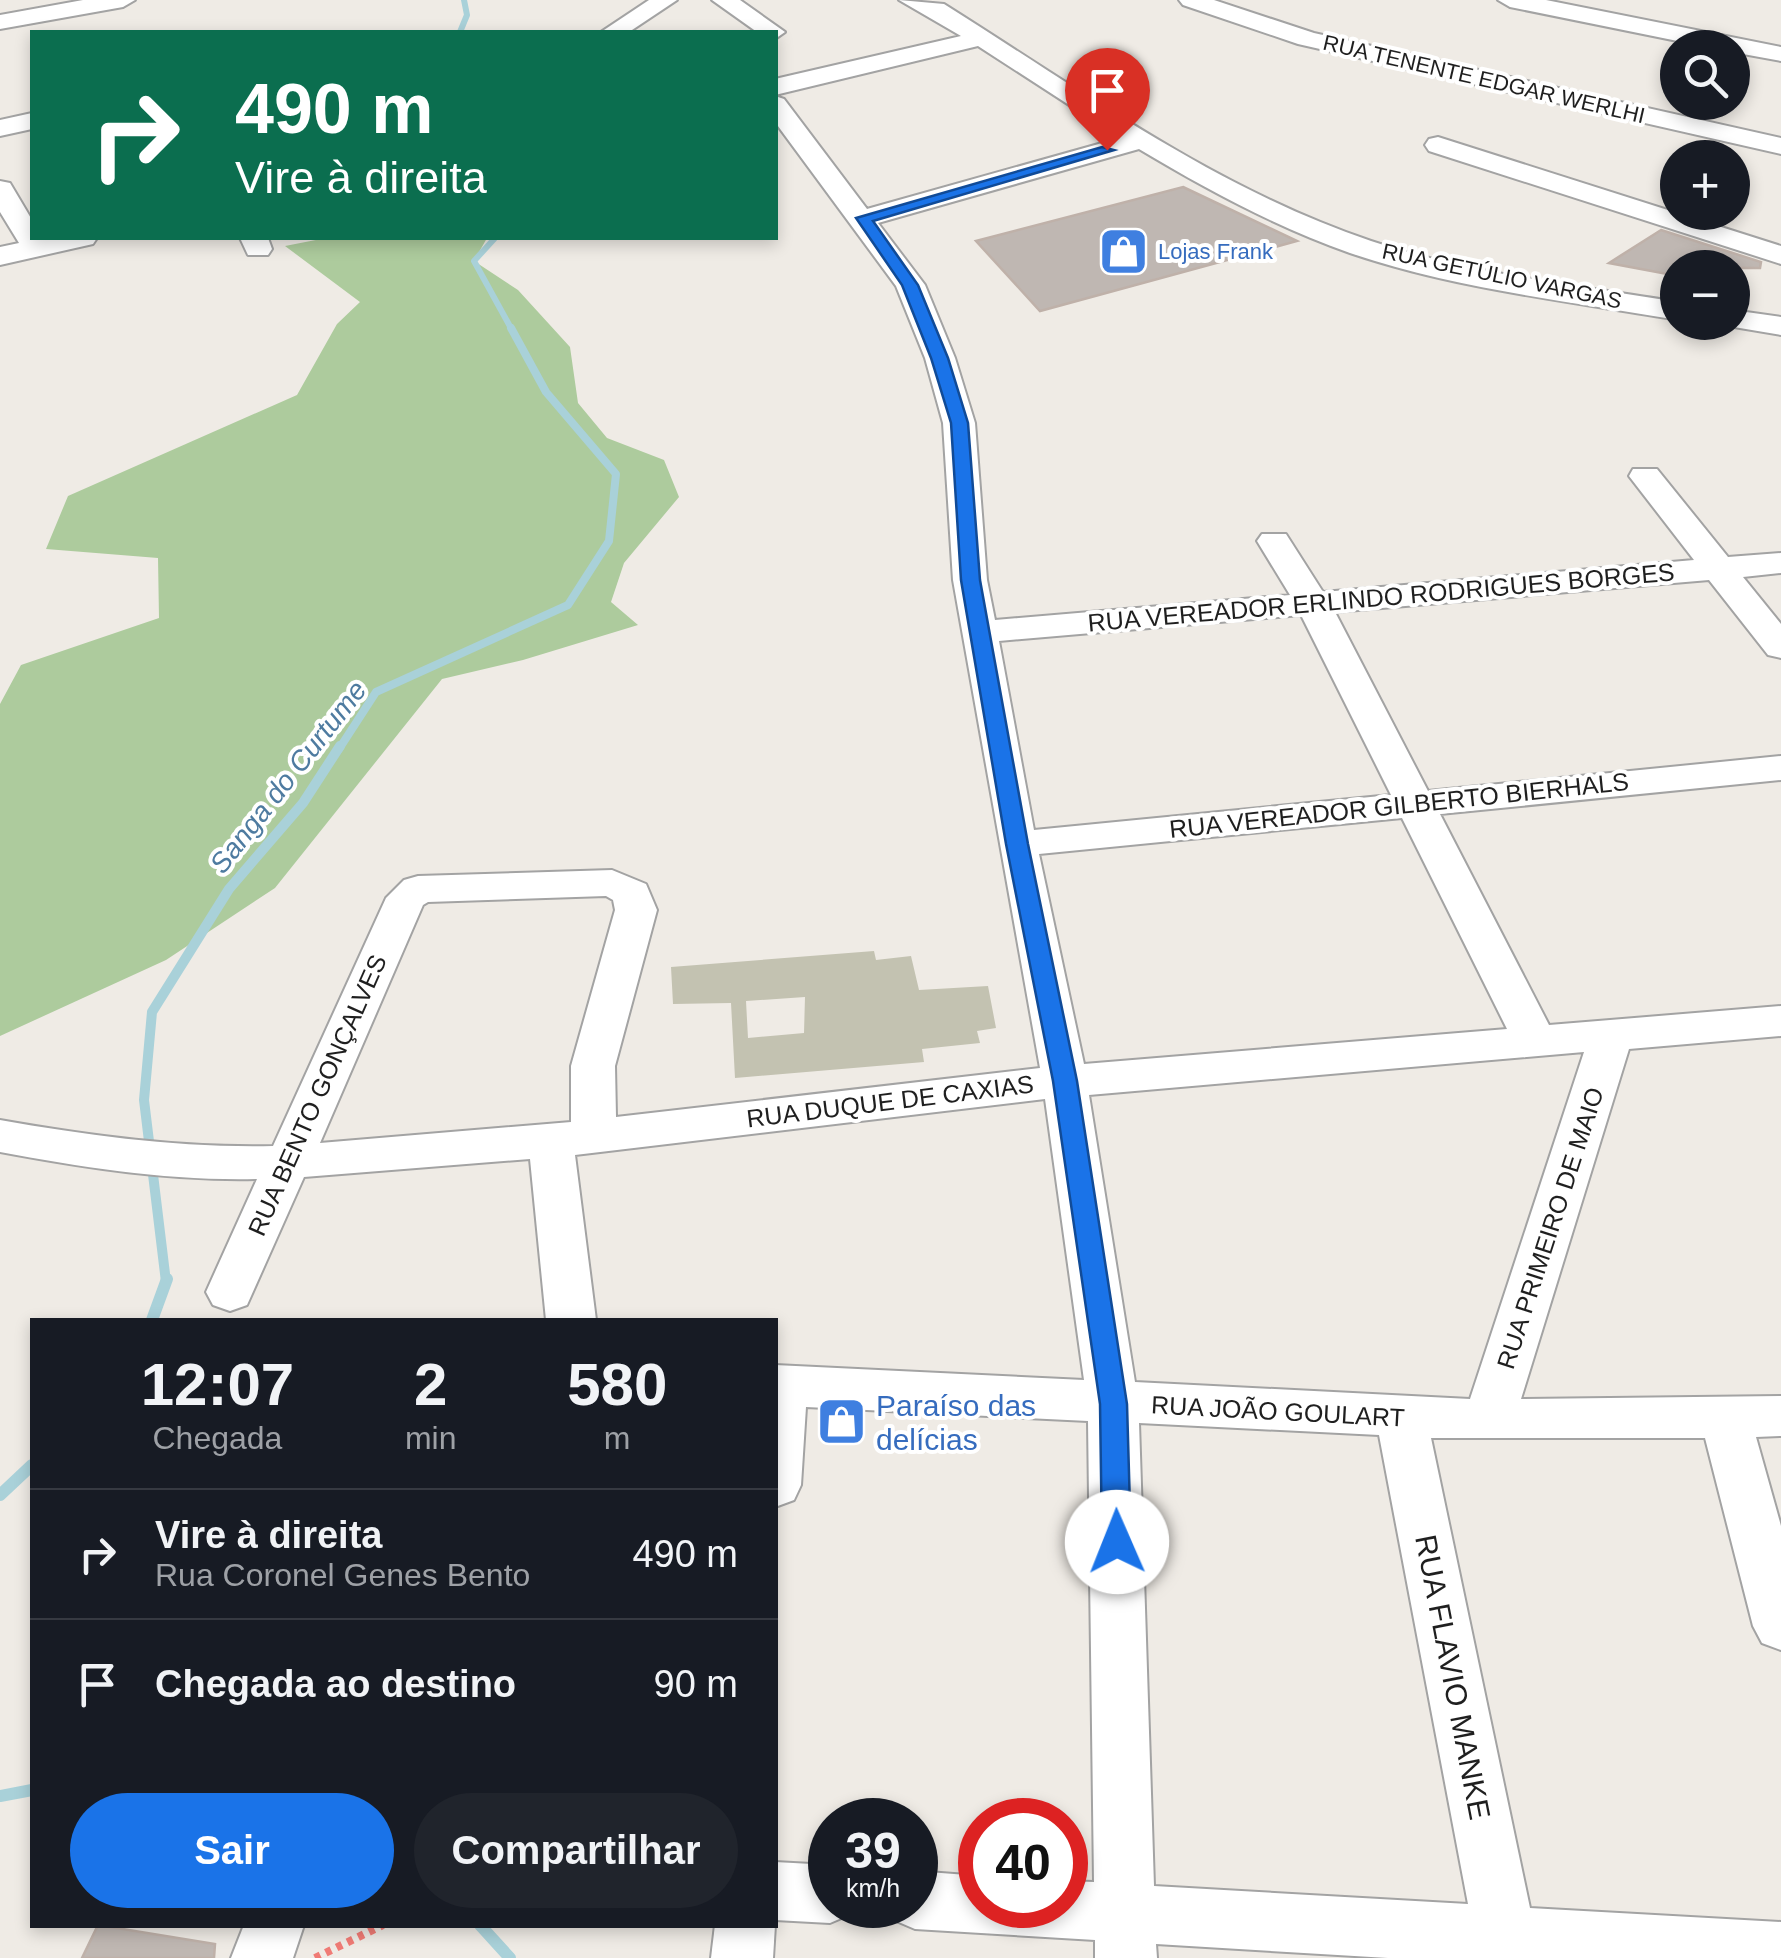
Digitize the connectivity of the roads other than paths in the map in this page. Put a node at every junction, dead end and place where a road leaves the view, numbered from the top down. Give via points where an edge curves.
1 (123, 0) edge
2 (665, 0) edge
3 (724, 0) edge
4 (911, 0) edge
5 (1191, 0) edge
6 (1510, 0) edge
7 (80, 4) edge
8 (0, 22) edge
9 (101, 30) edge
10 (615, 30) edge
11 (768, 30) edge
12 (982, 38) junction
13 (1781, 54) edge
14 (778, 87) edge
15 (778, 108) edge
16 (30, 122) edge
17 (0, 128) edge
18 (1775, 138) edge
19 (1142, 140) junction
20 (1438, 145) dead end
21 (1781, 166) edge
22 (0, 189) edge
23 (864, 218) junction
24 (30, 238) edge
25 (31, 240) edge
26 (74, 240) edge
27 (36, 248) junction
28 (0, 256) edge
29 (1781, 256) edge
30 (1660, 308) edge
31 (1750, 322) edge
32 (1781, 326) edge
33 (1646, 476) dead end
34 (1274, 541) dead end
35 (1781, 562) edge
36 (1720, 568) junction
37 (1313, 603) junction
38 (980, 632) junction
39 (1781, 647) edge
40 (1781, 768) edge
41 (1416, 802) junction
42 (1017, 844) junction
43 (1781, 1021) edge
44 (1611, 1037) junction
45 (1535, 1041) junction
46 (1065, 1081) junction
47 (0, 1136) edge
48 (573, 1139) junction
49 (285, 1162) junction
50 (230, 1292) dead end
51 (571, 1318) edge
52 (778, 1386) edge
53 (1113, 1404) junction
54 (1725, 1415) junction
55 (1781, 1416) edge
56 (1401, 1417) junction
57 (1489, 1420) junction
58 (1781, 1626) edge
59 (778, 1891) edge
60 (808, 1893) edge
61 (273, 1928) edge
62 (745, 1928) edge
63 (1088, 1928) edge
64 (1126, 1936) edge
65 (1504, 1936) junction
66 (1781, 1952) edge
67 (262, 1958) edge
68 (742, 1958) edge

1 - 7 street
2 - 10 street
3 - 11 street
4 - 12 street, RUA GETÚLIO VARGAS
5 - 18 street, RUA TENENTE EDGAR WERLHI via 1307,39
6 - 13 street
7 - 8 street
7 - 9 street
12 - 14 street
12 - 19 street, RUA GETÚLIO VARGAS
15 - 23 street
16 - 17 street
18 - 21 street
19 - 23 street
19 - 30 street, RUA GETÚLIO VARGAS via 1221,184 1360,246
20 - 29 street
22 - 24 street
23 - 38 street via 910,285 959,423
25 - 27 street
26 - 27 street
27 - 28 street
31 - 32 street
33 - 36 street
34 - 37 street
35 - 36 street, RUA VEREADOR ERLINDO RODRIGUES BORGES
36 - 37 street, RUA VEREADOR ERLINDO RODRIGUES BORGES
36 - 39 street
37 - 38 street, RUA VEREADOR ERLINDO RODRIGUES BORGES
37 - 41 street
38 - 42 street
40 - 41 street, RUA VEREADOR GILBERTO BIERHALS
41 - 42 street, RUA VEREADOR GILBERTO BIERHALS
41 - 45 street
42 - 46 street
43 - 44 street, RUA DUQUE DE CAXIAS
44 - 45 street, RUA DUQUE DE CAXIAS
44 - 57 street, RUA PRIMEIRO DE MAIO
45 - 46 street, RUA DUQUE DE CAXIAS
46 - 48 street, RUA DUQUE DE CAXIAS
46 - 53 street
47 - 49 street, RUA DUQUE DE CAXIAS via 198,1164
48 - 49 street, RUA DUQUE DE CAXIAS
48 - 49 street, RUA BENTO GONÇALVES via 636,910 632,893 612,883 435,886 406,898
48 - 51 street
49 - 50 street, RUA BENTO GONÇALVES
52 - 53 street, RUA JOÃO GOULART
53 - 56 street, RUA JOÃO GOULART
53 - 64 street
54 - 55 street, RUA JOÃO GOULART
54 - 57 street, RUA JOÃO GOULART
54 - 58 street
56 - 57 street, RUA JOÃO GOULART
56 - 65 street, RUA FLAVIO MANKE
59 - 60 street
61 - 67 street
62 - 68 street
63 - 64 street
64 - 65 street
65 - 66 street

